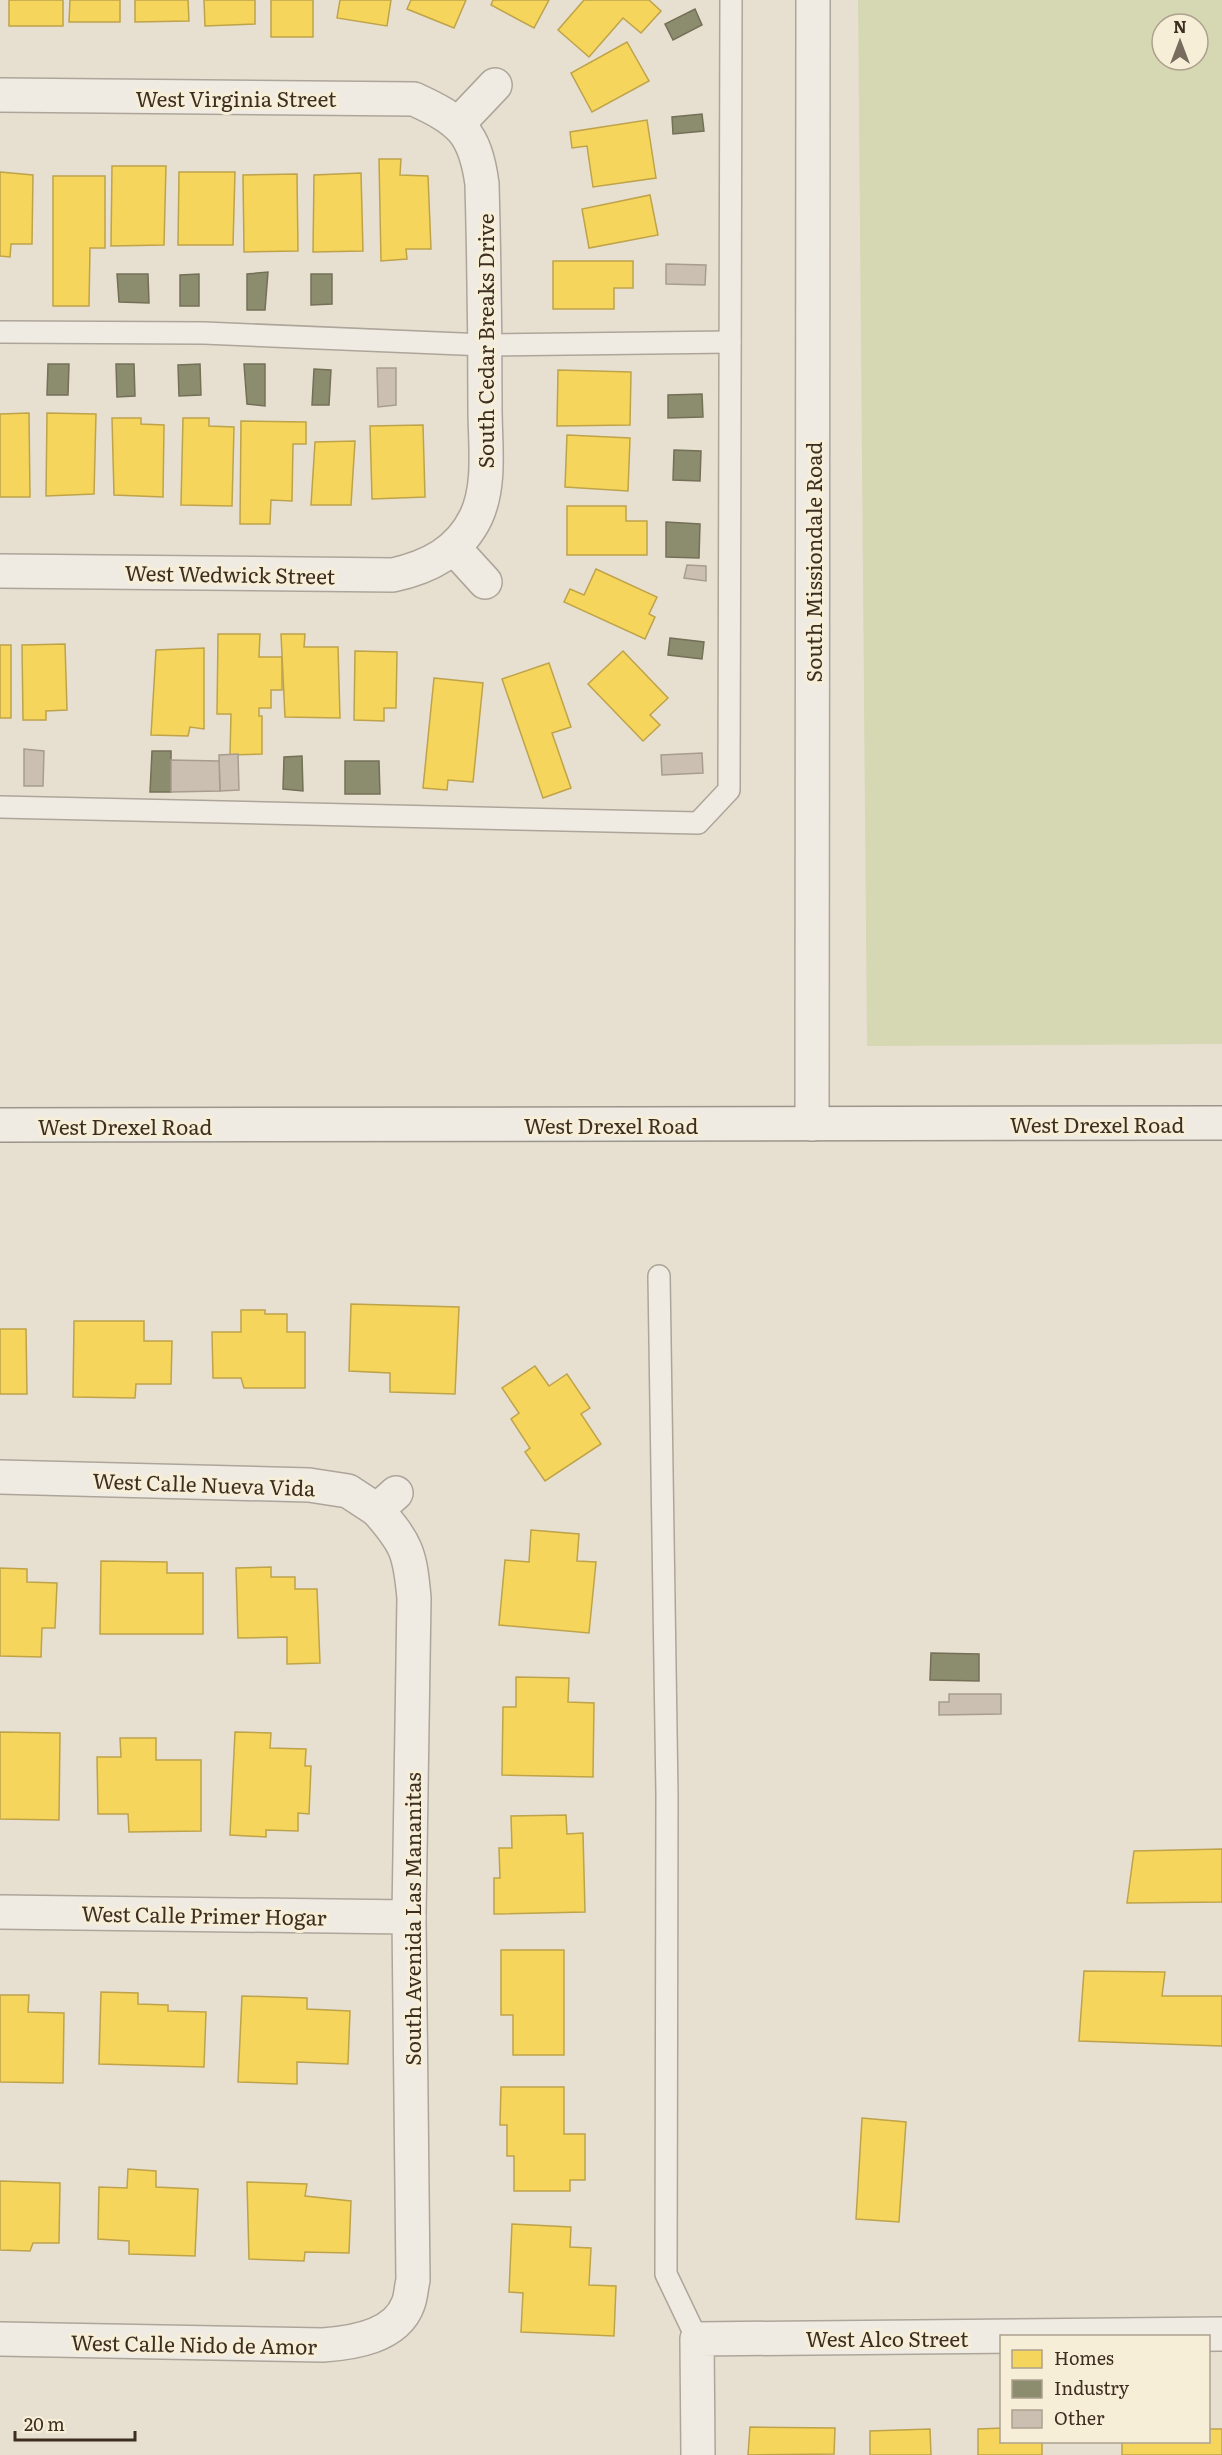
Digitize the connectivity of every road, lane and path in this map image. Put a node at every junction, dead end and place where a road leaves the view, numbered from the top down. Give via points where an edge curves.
1 (731, 0) edge
2 (813, 0) edge
3 (495, 85) dead end
4 (0, 95) edge
5 (460, 126) junction
6 (0, 332) edge
7 (730, 342) junction
8 (485, 345) junction
9 (454, 548) junction
10 (0, 571) edge
11 (485, 582) dead end
12 (0, 807) edge
13 (1222, 1123) edge
14 (812, 1124) junction
15 (0, 1125) edge
16 (659, 1276) dead end
17 (0, 1477) edge
18 (387, 1502) joint
19 (0, 1912) edge
20 (409, 1917) junction
21 (385, 2329) joint
22 (1222, 2334) edge
23 (1117, 2335) edge
24 (1000, 2336) edge
25 (0, 2339) edge
26 (697, 2339) junction
27 (698, 2455) edge

1 - 7 lane
2 - 14 street, South Missiondale Road
3 - 5 street
4 - 5 street, West Virginia Street via 414,99 444,112
5 - 8 street, South Cedar Breaks Drive via 479,160 482,184
6 - 8 lane via 204,333
7 - 8 lane
7 - 12 lane via 729,790 698,823
8 - 9 street, South Cedar Breaks Drive via 483,501
9 - 10 street, West Wedwick Street via 439,560 393,575
9 - 11 street
13 - 14 street, West Drexel Road
14 - 15 street, West Drexel Road
16 - 26 lane via 667,1795 666,2274
17 - 18 street, West Calle Nueva Vida via 309,1485
18 - 20 street, South Avenida Las Mananitas via 410,1562 414,1598
19 - 20 street, West Calle Primer Hogar
20 - 21 street, South Avenida Las Mananitas via 413,2280 408,2305 397,2321
21 - 25 street, West Calle Nido de Amor via 352,2343 323,2345
22 - 23 street, West Alco Street
24 - 26 street, West Alco Street
26 - 27 street

